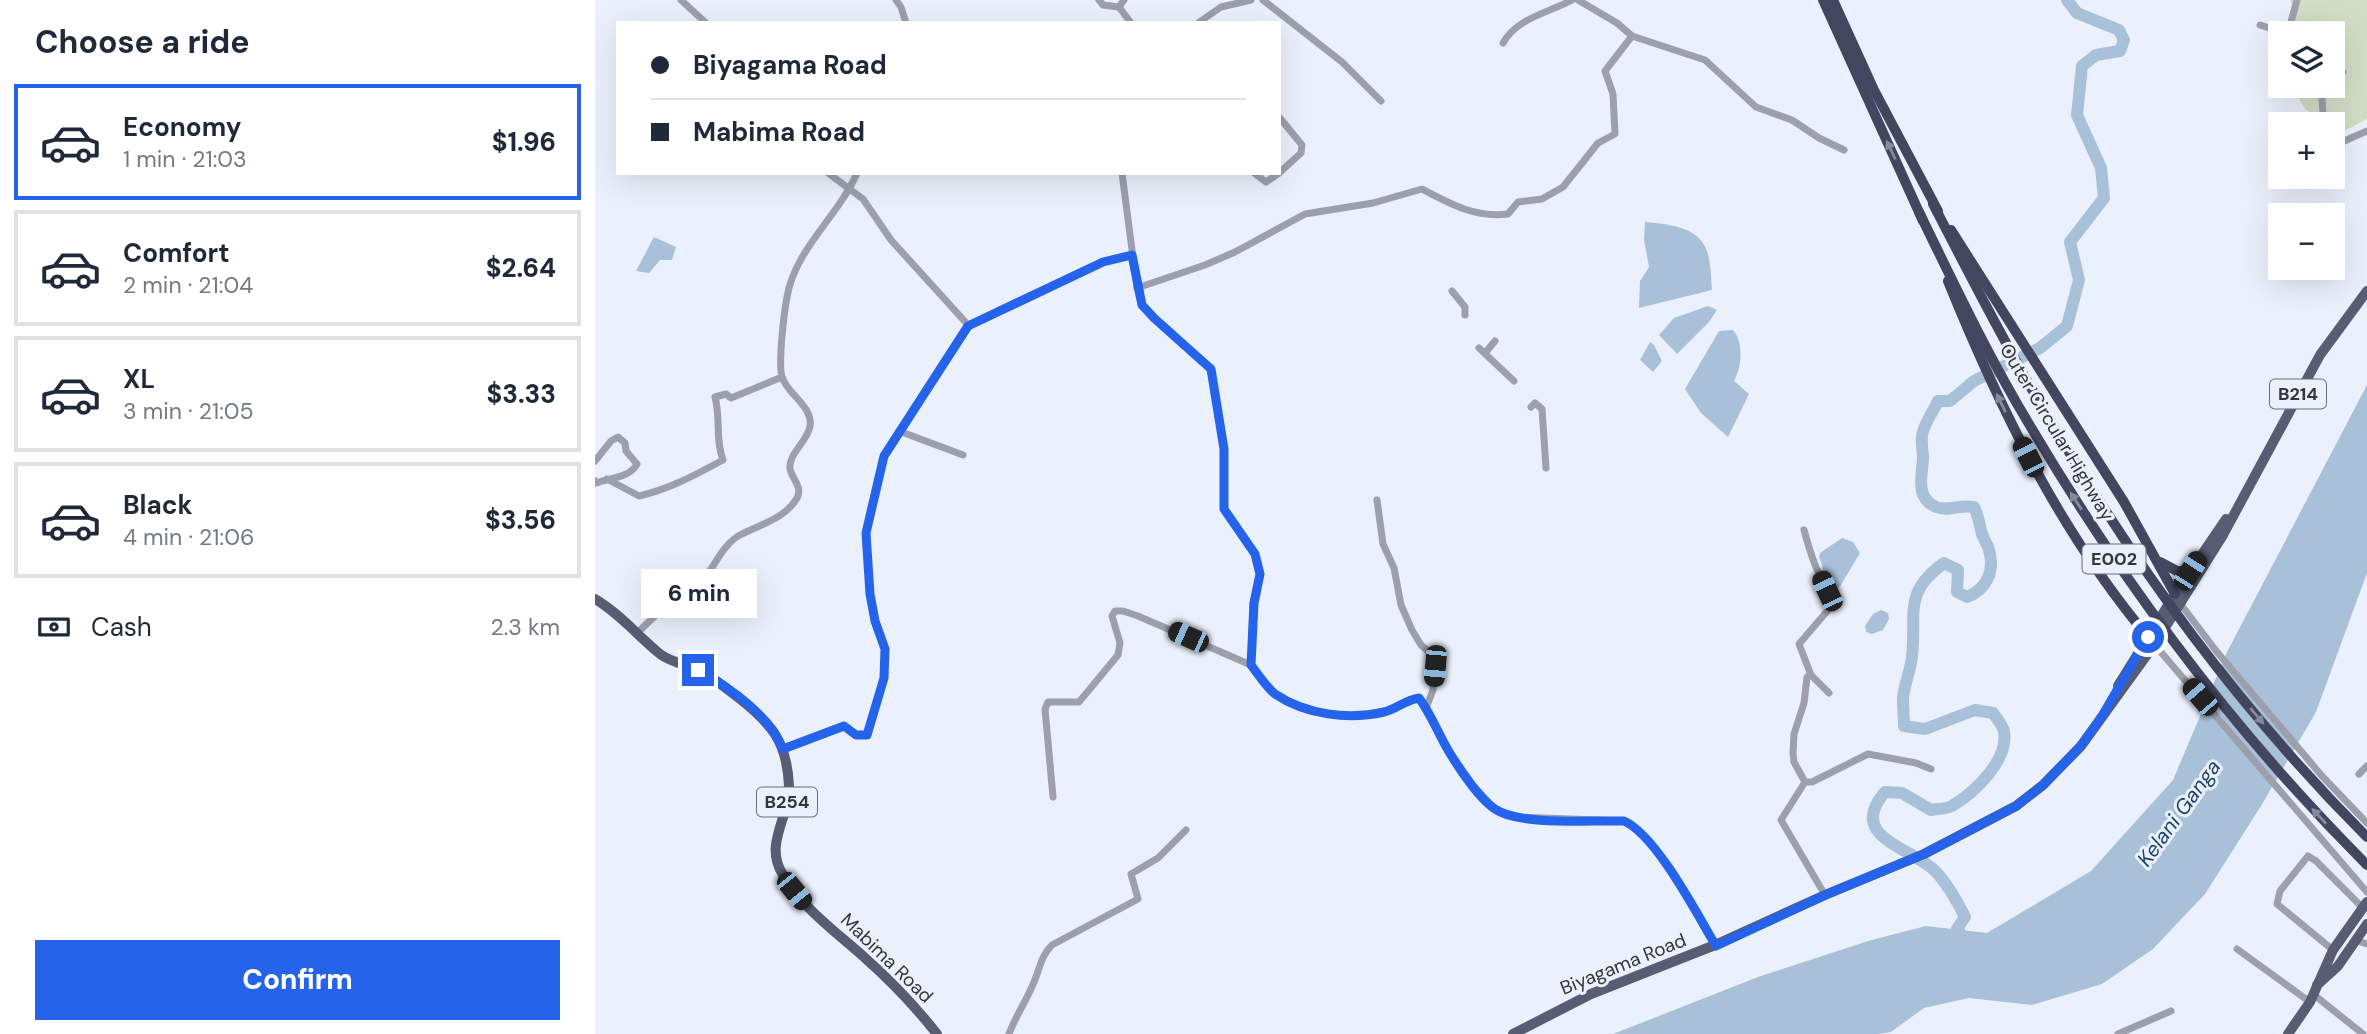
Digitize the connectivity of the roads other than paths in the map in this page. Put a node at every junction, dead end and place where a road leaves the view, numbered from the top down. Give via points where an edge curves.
1 (681, 0) edge
2 (896, 0) edge
3 (1099, 0) edge
4 (1251, 0) edge
5 (1263, 0) edge
6 (1572, 0) edge
7 (1578, 0) edge
8 (1823, 0) edge
9 (1833, 0) edge
10 (2297, 0) edge
11 (1122, 3) edge
12 (704, 21) edge
13 (905, 21) edge
14 (1130, 21) edge
15 (1201, 21) edge
16 (2290, 21) edge
17 (2260, 25) dead end
18 (2268, 27) edge
19 (1632, 36) junction
20 (1503, 43) dead end
21 (1381, 101) dead end
22 (1281, 119) edge
23 (2367, 131) edge
24 (2345, 141) edge
25 (1845, 149) dead end
26 (1281, 171) edge
27 (831, 175) edge
28 (856, 175) edge
29 (1122, 175) edge
30 (1257, 175) edge
31 (1276, 175) edge
32 (850, 189) junction
33 (1933, 204) junction
34 (1919, 212) junction
35 (1132, 255) junction
36 (1137, 288) junction
37 (1452, 290) dead end
38 (2367, 291) edge
39 (1465, 315) dead end
40 (968, 326) junction
41 (1495, 341) dead end
42 (782, 377) junction
43 (1514, 381) dead end
44 (1531, 407) dead end
45 (899, 430) junction
46 (963, 455) dead end
47 (595, 461) edge
48 (1546, 468) dead end
49 (607, 479) junction
50 (595, 481) edge
51 (1377, 500) dead end
52 (2239, 503) junction
53 (1804, 530) dead end
54 (2158, 561) junction
55 (2190, 571) junction
56 (595, 599) edge
57 (2177, 599) junction
58 (637, 632) junction
59 (2151, 641) junction
60 (1251, 665) junction
61 (1811, 675) junction
62 (1829, 693) dead end
63 (1426, 708) junction
64 (783, 749) junction
65 (2367, 765) edge
66 (1931, 769) dead end
67 (2360, 774) dead end
68 (1805, 782) junction
69 (1053, 797) dead end
70 (2367, 822) edge
71 (1186, 830) dead end
72 (2367, 837) edge
73 (2367, 865) edge
74 (2367, 892) edge
75 (1825, 895) junction
76 (2365, 905) edge
77 (2367, 924) edge
78 (2355, 940) junction
79 (2367, 944) edge
80 (1716, 946) junction
81 (2237, 949) dead end
82 (2333, 950) junction
83 (2312, 995) junction
84 (2171, 1011) dead end
85 (937, 1034) edge
86 (1009, 1034) edge
87 (1513, 1034) edge
88 (2118, 1034) edge
89 (2288, 1034) edge
90 (2363, 1034) edge

1 - 12 street
2 - 13 street
3 - 11 street via 1103,5
4 - 15 street via 1221,7
5 - 21 street via 1342,62
6 - 20 street via 1519,25
7 - 19 street
34 -> 8 highway, Outer Circular Highway / E002
9 - 33 highway, Outer Circular Highway / E002
10 - 16 street
11 - 14 street
17 - 18 street
19 - 25 street via 1705,60 1756,107 1792,120
19 - 36 street via 1605,71 1613,94 1615,134 1598,143 1563,187 1542,199 1518,202 1508,214 1494,216 1465,211 1422,189 1305,214 1215,261
22 - 26 street via 1302,148
23 - 24 street
27 - 32 street
28 - 32 street
29 - 35 street
30 - 31 street via 1266,182
32 - 40 street
32 - 42 street via 792,275
33 - 54 highway, bridge
33 -> 72 highway, Outer Circular Highway / E002, bridge via 2044,411 2158,588 2255,714
59 -> 34 highway, bridge via 2110,588 2050,495 2000,402
73 -> 34 highway, Outer Circular Highway / E002, bridge via 2240,727 2129,581 2028,423
35 - 36 street
35 - 40 street via 1103,262
36 - 60 street via 1142,305 1211,369 1224,449 1224,509 1255,554 1260,574
37 - 39 street via 1465,307
38 - 52 main road, Biyagama Road / B214 via 2320,355
40 - 45 street
41 - 43 street via 1482,351
42 - 49 street via 731,398 726,394 715,397 723,460 684,481 639,496
42 - 58 street via 808,413 811,426 791,459 798,497 779,516 737,536 701,582
44 - 48 street via 1535,404 1542,409
45 - 46 street
45 - 64 street via 884,456 866,533 870,594 885,649 884,678 867,735 856,735 844,726
47 - 49 street via 611,441 618,437 625,443 637,464 634,471
49 - 50 street
51 - 63 street via 1383,544 1394,568 1401,605 1435,666
52 - 55 main road, Biyagama Road / B214
52 - 57 main road, Biyagama Road / B214 via 2223,535
53 - 61 street via 1814,564 1835,602 1799,644
54 - 55 highway via 2177,571
54 - 57 highway
55 - 57 main road, Biyagama Road / B214
56 - 58 main road, Mabima Road / B254
57 - 59 main road, Biyagama Road / B214
57 - 70 street via 2322,776
58 - 64 main road, Mabima Road / B254 via 661,654 698,670 744,702 770,725
59 - 74 street
59 - 75 main road, Biyagama Road / B214 via 2081,746 2043,785 2016,806 1924,854
60 - 63 street via 1274,693 1316,712 1387,712 1419,698
60 - 69 street via 1138,616 1115,611 1118,655 1079,702 1048,702 1045,709
61 - 62 street
61 - 68 street via 1805,679 1804,703 1794,734 1794,762
63 - 80 street via 1448,751 1495,809 1514,817 1632,824 1681,885
64 - 85 main road, Mabima Road / B254 via 789,794 776,838 778,866 804,903 884,976
65 - 67 street
66 - 68 street via 1868,754
68 - 75 street via 1781,820
71 - 86 street via 1158,858 1131,874 1138,899 1045,953
75 - 80 main road, Biyagama Road / B214
76 - 82 main road
76 - 82 street via 2308,856 2280,891 2277,904
77 - 78 main road
78 - 79 street
78 - 83 main road
80 - 87 main road, Biyagama Road / B214 via 1591,994
81 - 83 street
82 - 83 main road
83 - 89 main road
83 - 90 street
84 - 88 street

